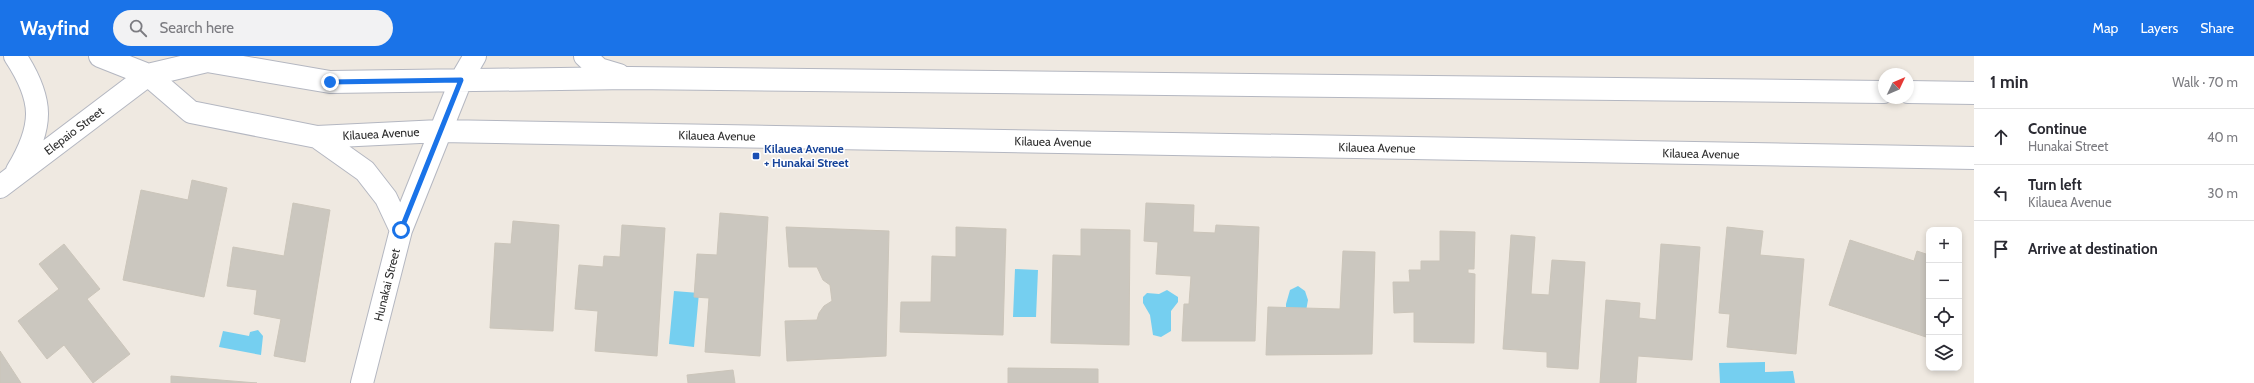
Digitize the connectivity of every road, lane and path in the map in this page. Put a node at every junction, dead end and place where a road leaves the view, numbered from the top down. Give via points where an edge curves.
1 (15, 56) edge
2 (100, 56) edge
3 (475, 56) edge
4 (585, 56) edge
5 (148, 75) junction
6 (630, 78) junction
7 (461, 80) junction
8 (1878, 92) edge
9 (1914, 92) edge
10 (1974, 93) edge
11 (440, 131) junction
12 (317, 137) junction
13 (1974, 158) edge
14 (7, 182) edge
15 (401, 230) junction
16 (362, 383) edge

1 - 14 street via 27,74 38,108 35,135 26,156
2 - 5 street, Kilauea Avenue
3 - 7 street, Hunakai Street
4 - 6 street via 599,69
5 - 7 street via 207,61 330,82
5 - 12 street, Kilauea Avenue via 191,112
5 - 14 street, Elepaio Street
6 - 7 street
6 - 8 street
7 - 11 street, Hunakai Street
9 - 10 street
11 - 12 street, Kilauea Avenue
11 - 13 street, Kilauea Avenue
11 - 15 street, Hunakai Street
12 - 15 street via 365,171 386,198
15 - 16 street, Hunakai Street

